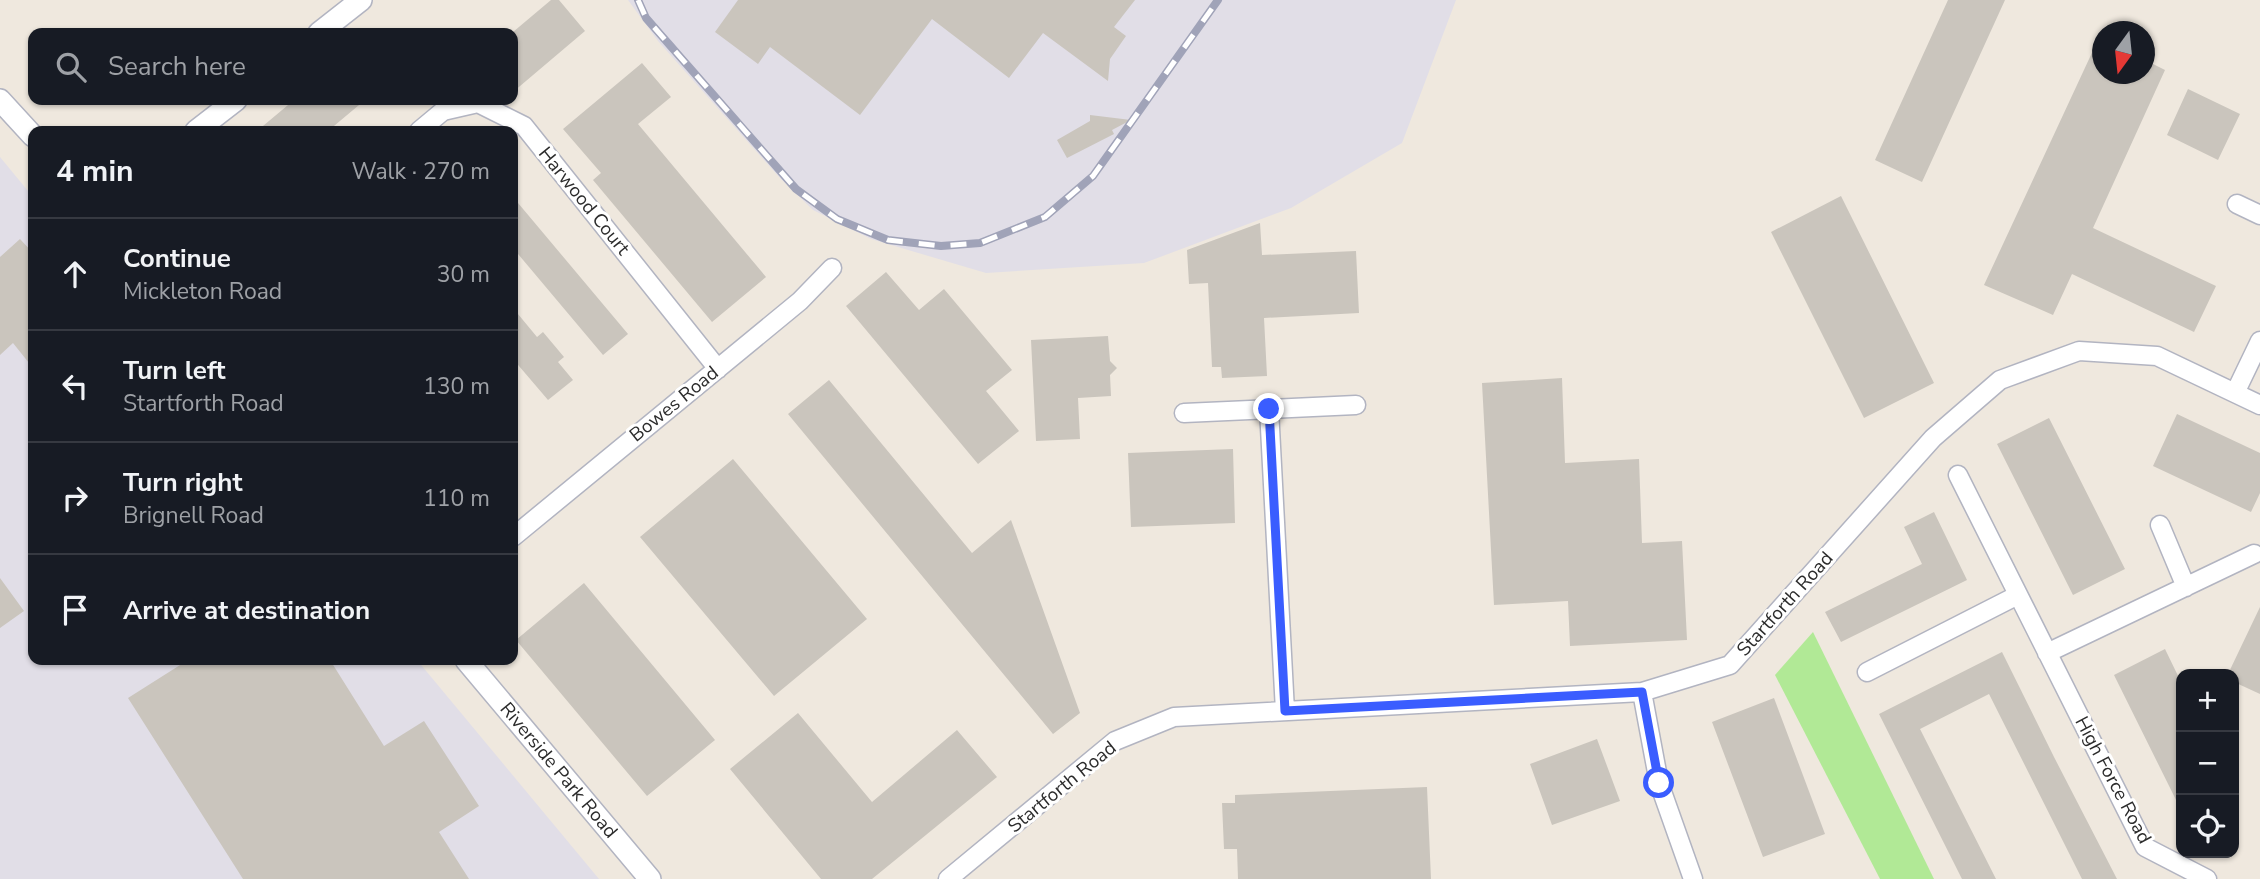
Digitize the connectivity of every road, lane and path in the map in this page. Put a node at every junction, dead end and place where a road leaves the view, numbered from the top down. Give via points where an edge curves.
1 (360, 0) edge
2 (325, 28) edge
3 (0, 100) edge
4 (230, 105) edge
5 (469, 105) edge
6 (482, 105) edge
7 (202, 126) edge
8 (425, 126) edge
9 (28, 131) edge
10 (2237, 204) dead end
11 (2260, 215) edge
12 (832, 268) dead end
13 (2260, 341) edge
14 (718, 369) junction
15 (2235, 393) junction
16 (1356, 405) dead end
17 (2260, 405) edge
18 (1269, 409) junction
19 (1184, 413) dead end
20 (1958, 475) dead end
21 (2160, 525) dead end
22 (518, 533) edge
23 (2254, 554) dead end
24 (2186, 587) junction
25 (2018, 596) junction
26 (2047, 653) junction
27 (470, 665) edge
28 (1867, 673) dead end
29 (1642, 692) junction
30 (1285, 711) junction
31 (650, 879) edge
32 (948, 879) edge
33 (1693, 879) edge
34 (2207, 879) edge

1 - 2 street
3 - 9 street
4 - 7 street
5 - 8 street, Harwood Court via 443,111
6 - 14 street, Harwood Court via 524,126
10 - 11 street
12 - 14 street, Bowes Road
13 - 15 street
14 - 22 street, Bowes Road
15 - 17 street, Startforth Road
15 - 29 street, Startforth Road via 2157,356 2079,351 2000,380 1933,438 1730,665
16 - 18 street
18 - 19 street
18 - 30 street
20 - 25 street, High Force Road
21 - 24 street
23 - 24 street
24 - 26 street
25 - 26 street, High Force Road
25 - 28 street
26 - 34 street, High Force Road via 2144,847
27 - 31 street, Riverside Park Road
29 - 30 street, Startforth Road
29 - 33 street via 1659,783
30 - 32 street, Startforth Road via 1174,717 1115,741

